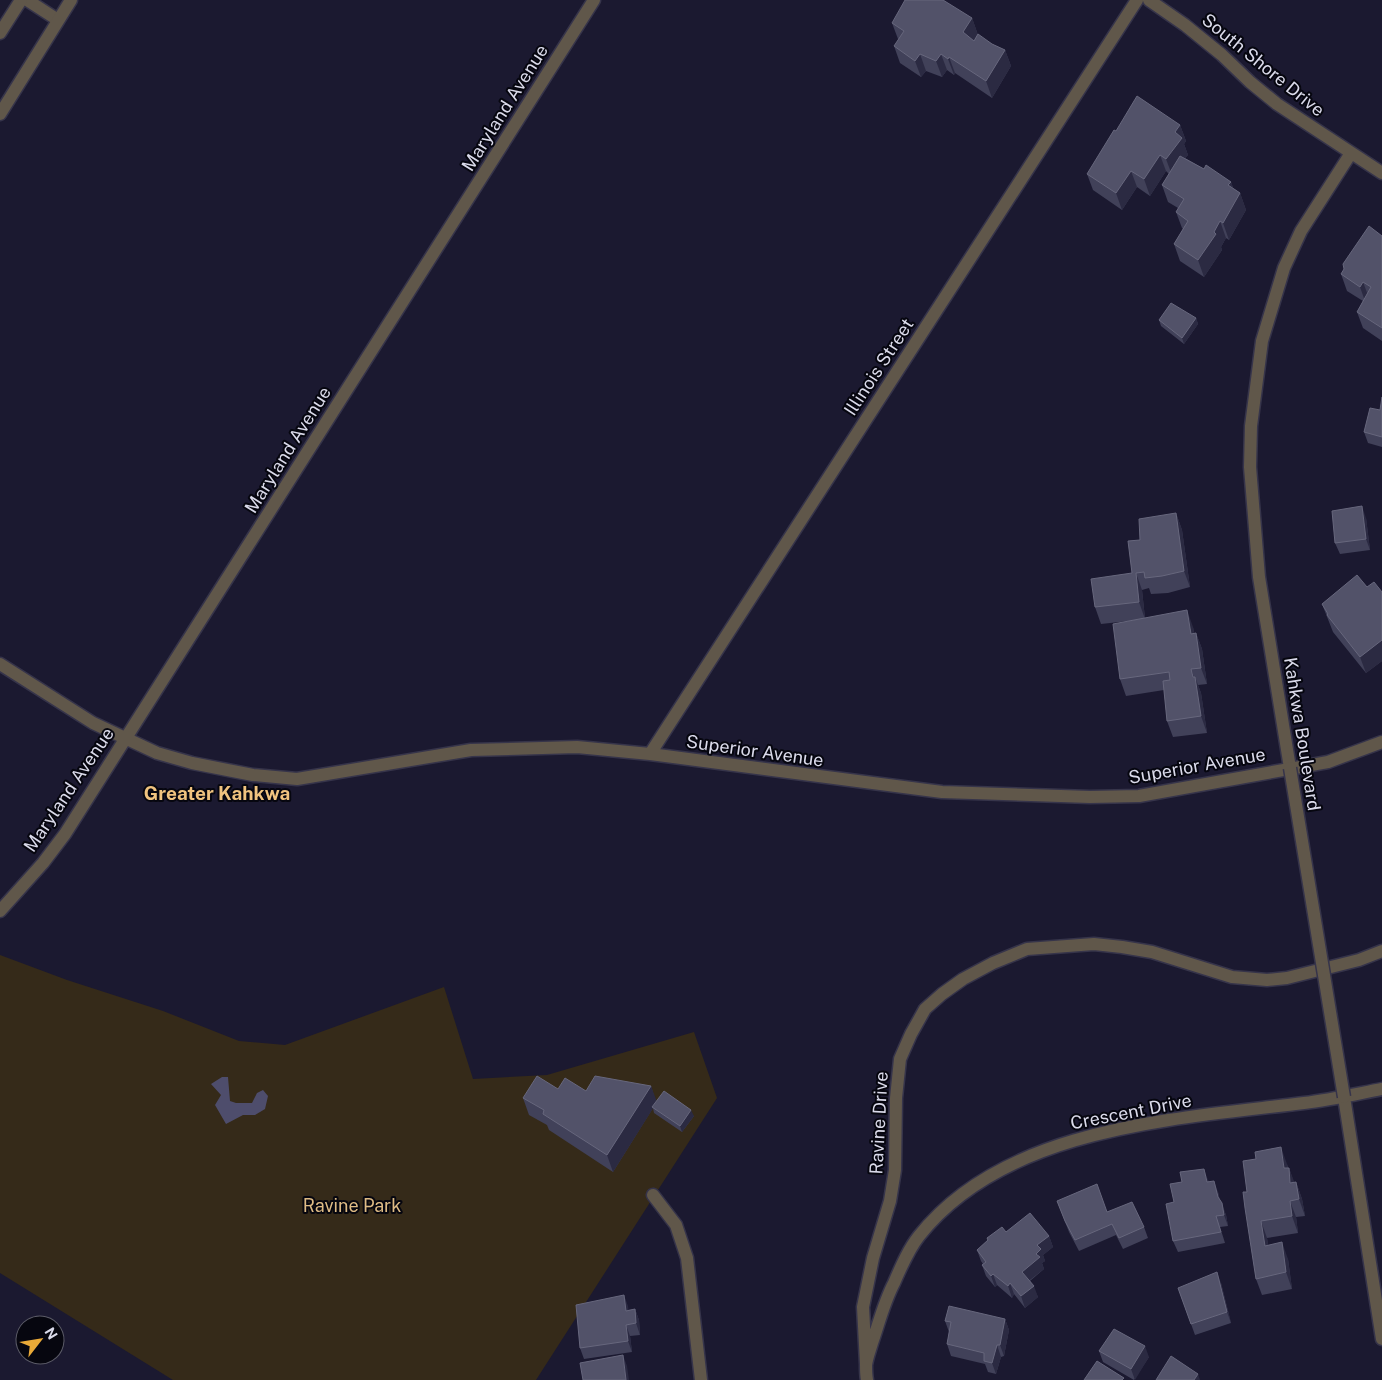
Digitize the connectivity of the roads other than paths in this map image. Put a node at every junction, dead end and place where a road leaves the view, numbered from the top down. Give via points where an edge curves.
1 (21, 0) edge
2 (27, 0) edge
3 (71, 0) edge
4 (594, 0) edge
5 (1137, 0) edge
6 (1149, 0) edge
7 (58, 20) junction
8 (0, 33) edge
9 (0, 114) edge
10 (1352, 153) junction
11 (1382, 173) edge
12 (0, 664) edge
13 (125, 739) junction
14 (1382, 742) edge
15 (650, 754) junction
16 (1290, 768) junction
17 (0, 911) edge
18 (1382, 951) edge
19 (1382, 1089) edge
20 (1344, 1097) junction
21 (654, 1195) dead end
22 (1382, 1339) edge
23 (866, 1364) junction
24 (701, 1380) edge
25 (866, 1380) edge

1 - 8 street
2 - 7 street
3 - 7 street
4 - 13 street, Maryland Avenue
5 - 15 street, Illinois Street
6 - 10 street, South Shore Drive via 1236,66 1277,104
7 - 9 street
10 - 11 street, South Shore Drive
10 - 16 street, Kahkwa Boulevard via 1301,231 1284,268 1262,341 1251,426 1250,467 1259,577
12 - 13 street, Superior Avenue via 93,723
13 - 15 street, Superior Avenue via 192,763 253,775 297,779 471,750 577,747
13 - 17 street, Maryland Avenue via 66,834
14 - 16 street, Superior Avenue via 1328,762
15 - 16 street, Superior Avenue via 942,792 1090,797 1139,796
16 - 20 street, Kahkwa Boulevard, bridge
18 - 23 street, Ravine Drive via 1359,960 1267,980 1232,977 1152,952 1122,947 1094,944 1027,949 963,978 942,994 925,1009 900,1059 895,1170 863,1307
19 - 20 street, Crescent Drive
20 - 22 street, Kahkwa Boulevard
20 - 23 street, Crescent Drive via 1102,1132 1002,1168 941,1212 918,1237 886,1298
21 - 24 street via 676,1225 687,1258
23 - 25 street, Crescent Drive

